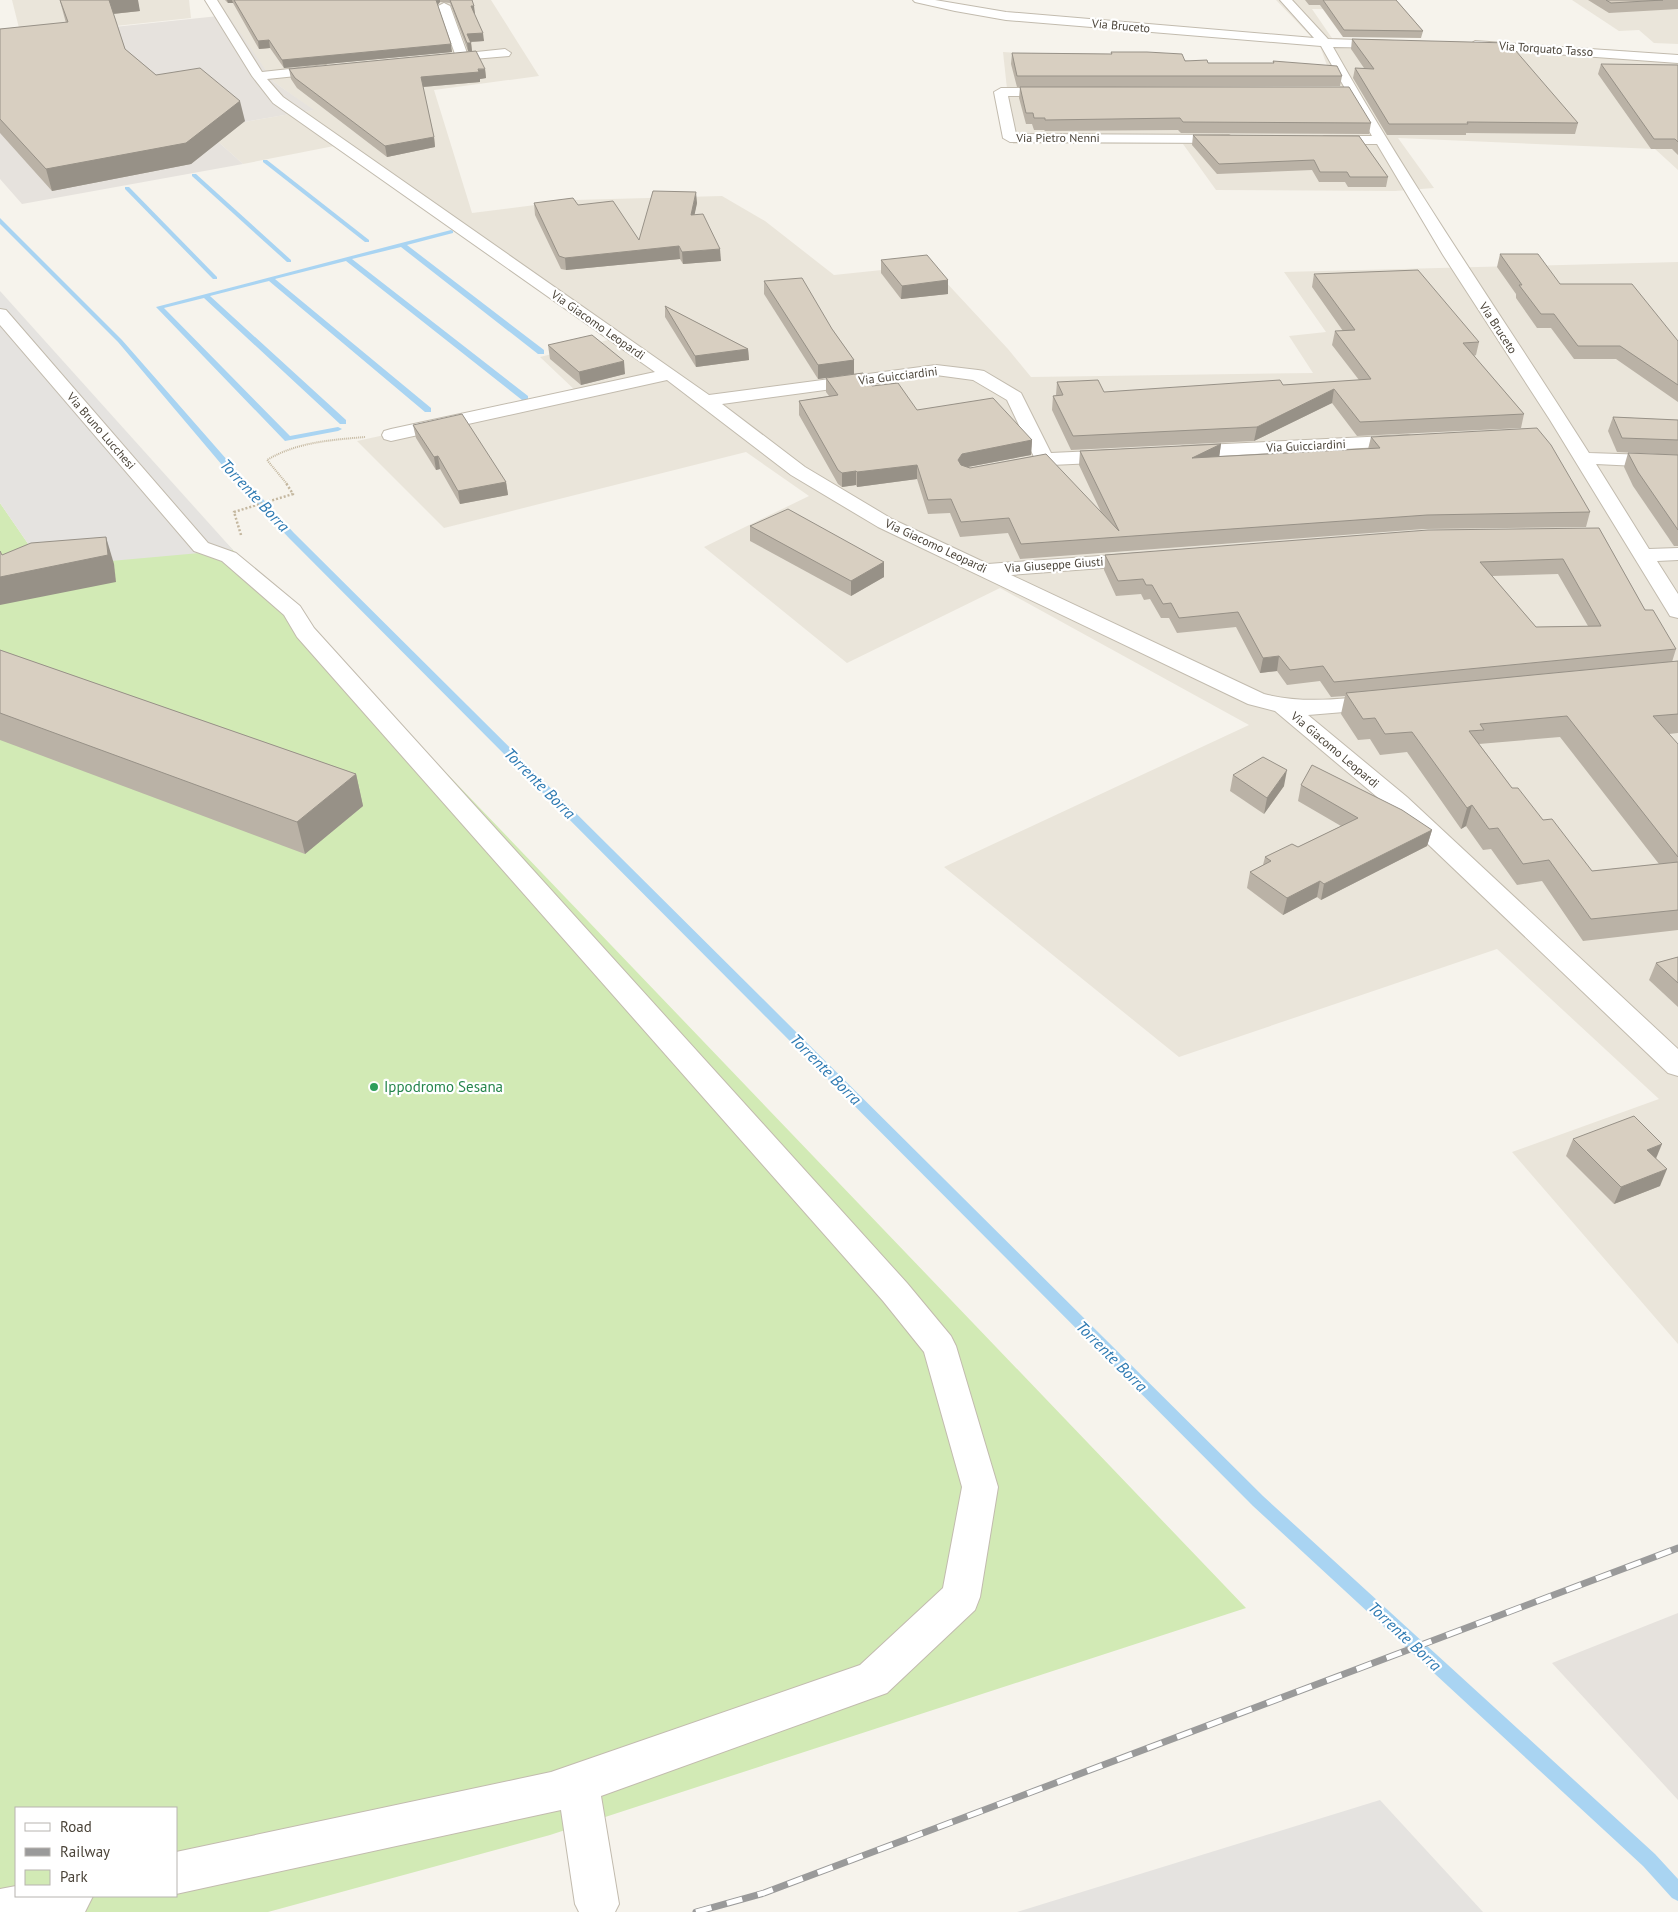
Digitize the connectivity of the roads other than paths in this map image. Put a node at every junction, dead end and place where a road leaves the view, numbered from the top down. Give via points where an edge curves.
1 (211, 0) edge
2 (919, 0) edge
3 (1286, 0) edge
4 (444, 6) dead end
5 (1324, 43) junction
6 (1398, 44) edge
7 (1458, 44) edge
8 (505, 53) dead end
9 (462, 57) junction
10 (1678, 59) edge
11 (423, 61) edge
12 (336, 68) edge
13 (258, 76) junction
14 (1070, 92) edge
15 (1332, 92) edge
16 (1352, 92) junction
17 (1245, 139) edge
18 (1314, 140) edge
19 (1382, 140) junction
20 (0, 314) edge
21 (670, 374) junction
22 (706, 401) junction
23 (1567, 433) junction
24 (1547, 434) dead end
25 (392, 435) road end
26 (1428, 440) edge
27 (1170, 453) edge
28 (1131, 455) edge
29 (1582, 458) junction
30 (1045, 460) junction
31 (1678, 462) edge
32 (998, 469) edge
33 (1678, 554) edge
34 (1643, 555) junction
35 (1166, 557) edge
36 (987, 570) junction
37 (1678, 610) edge
38 (1403, 699) edge
39 (1282, 706) junction
40 (1678, 1066) edge
41 (578, 1784) junction
42 (178, 1873) edge
43 (66, 1897) edge
44 (597, 1904) dead end
45 (0, 1911) edge

1 - 13 street, Via Giacomo Leopardi
2 - 5 street, Via Bruceto via 1006,16
3 - 5 street, Via Bruceto
4 - 9 street
5 - 6 street
5 - 16 street, Via Bruceto
7 - 10 street, Via Torquato Tasso
8 - 9 street
9 - 11 street
12 - 13 street
13 - 21 street, Via Giacomo Leopardi via 278,100
14 - 17 street, Via Pietro Nenni via 1002,92 1010,138
15 - 16 street
16 - 19 street, Via Bruceto
18 - 19 street
19 - 23 street, Via Bruceto via 1450,255
20 - 41 street, Via Bruno Lucchesi via 202,547 229,557 292,611 305,632 896,1292 939,1346 980,1487 961,1597 873,1680
21 - 22 street, Via Giacomo Leopardi
21 - 25 street
22 - 30 street, Via Guicciardini via 936,370 978,376 1015,398
22 - 36 street, Via Giacomo Leopardi via 798,471 885,523
23 - 24 street
23 - 29 street, Via Bruceto
26 - 27 street, Via Guicciardini
28 - 30 street
29 - 31 street
29 - 34 street, Via Bruceto via 1620,534
30 - 32 street
33 - 34 street
34 - 37 street, Via Bruceto
35 - 36 street, Via Giuseppe Giusti
36 - 39 street, Via Giacomo Leopardi via 1256,699
38 - 39 street via 1314,708
39 - 40 street, Via Giacomo Leopardi via 1398,802
41 - 42 street via 551,1793
41 - 44 street
43 - 45 street

